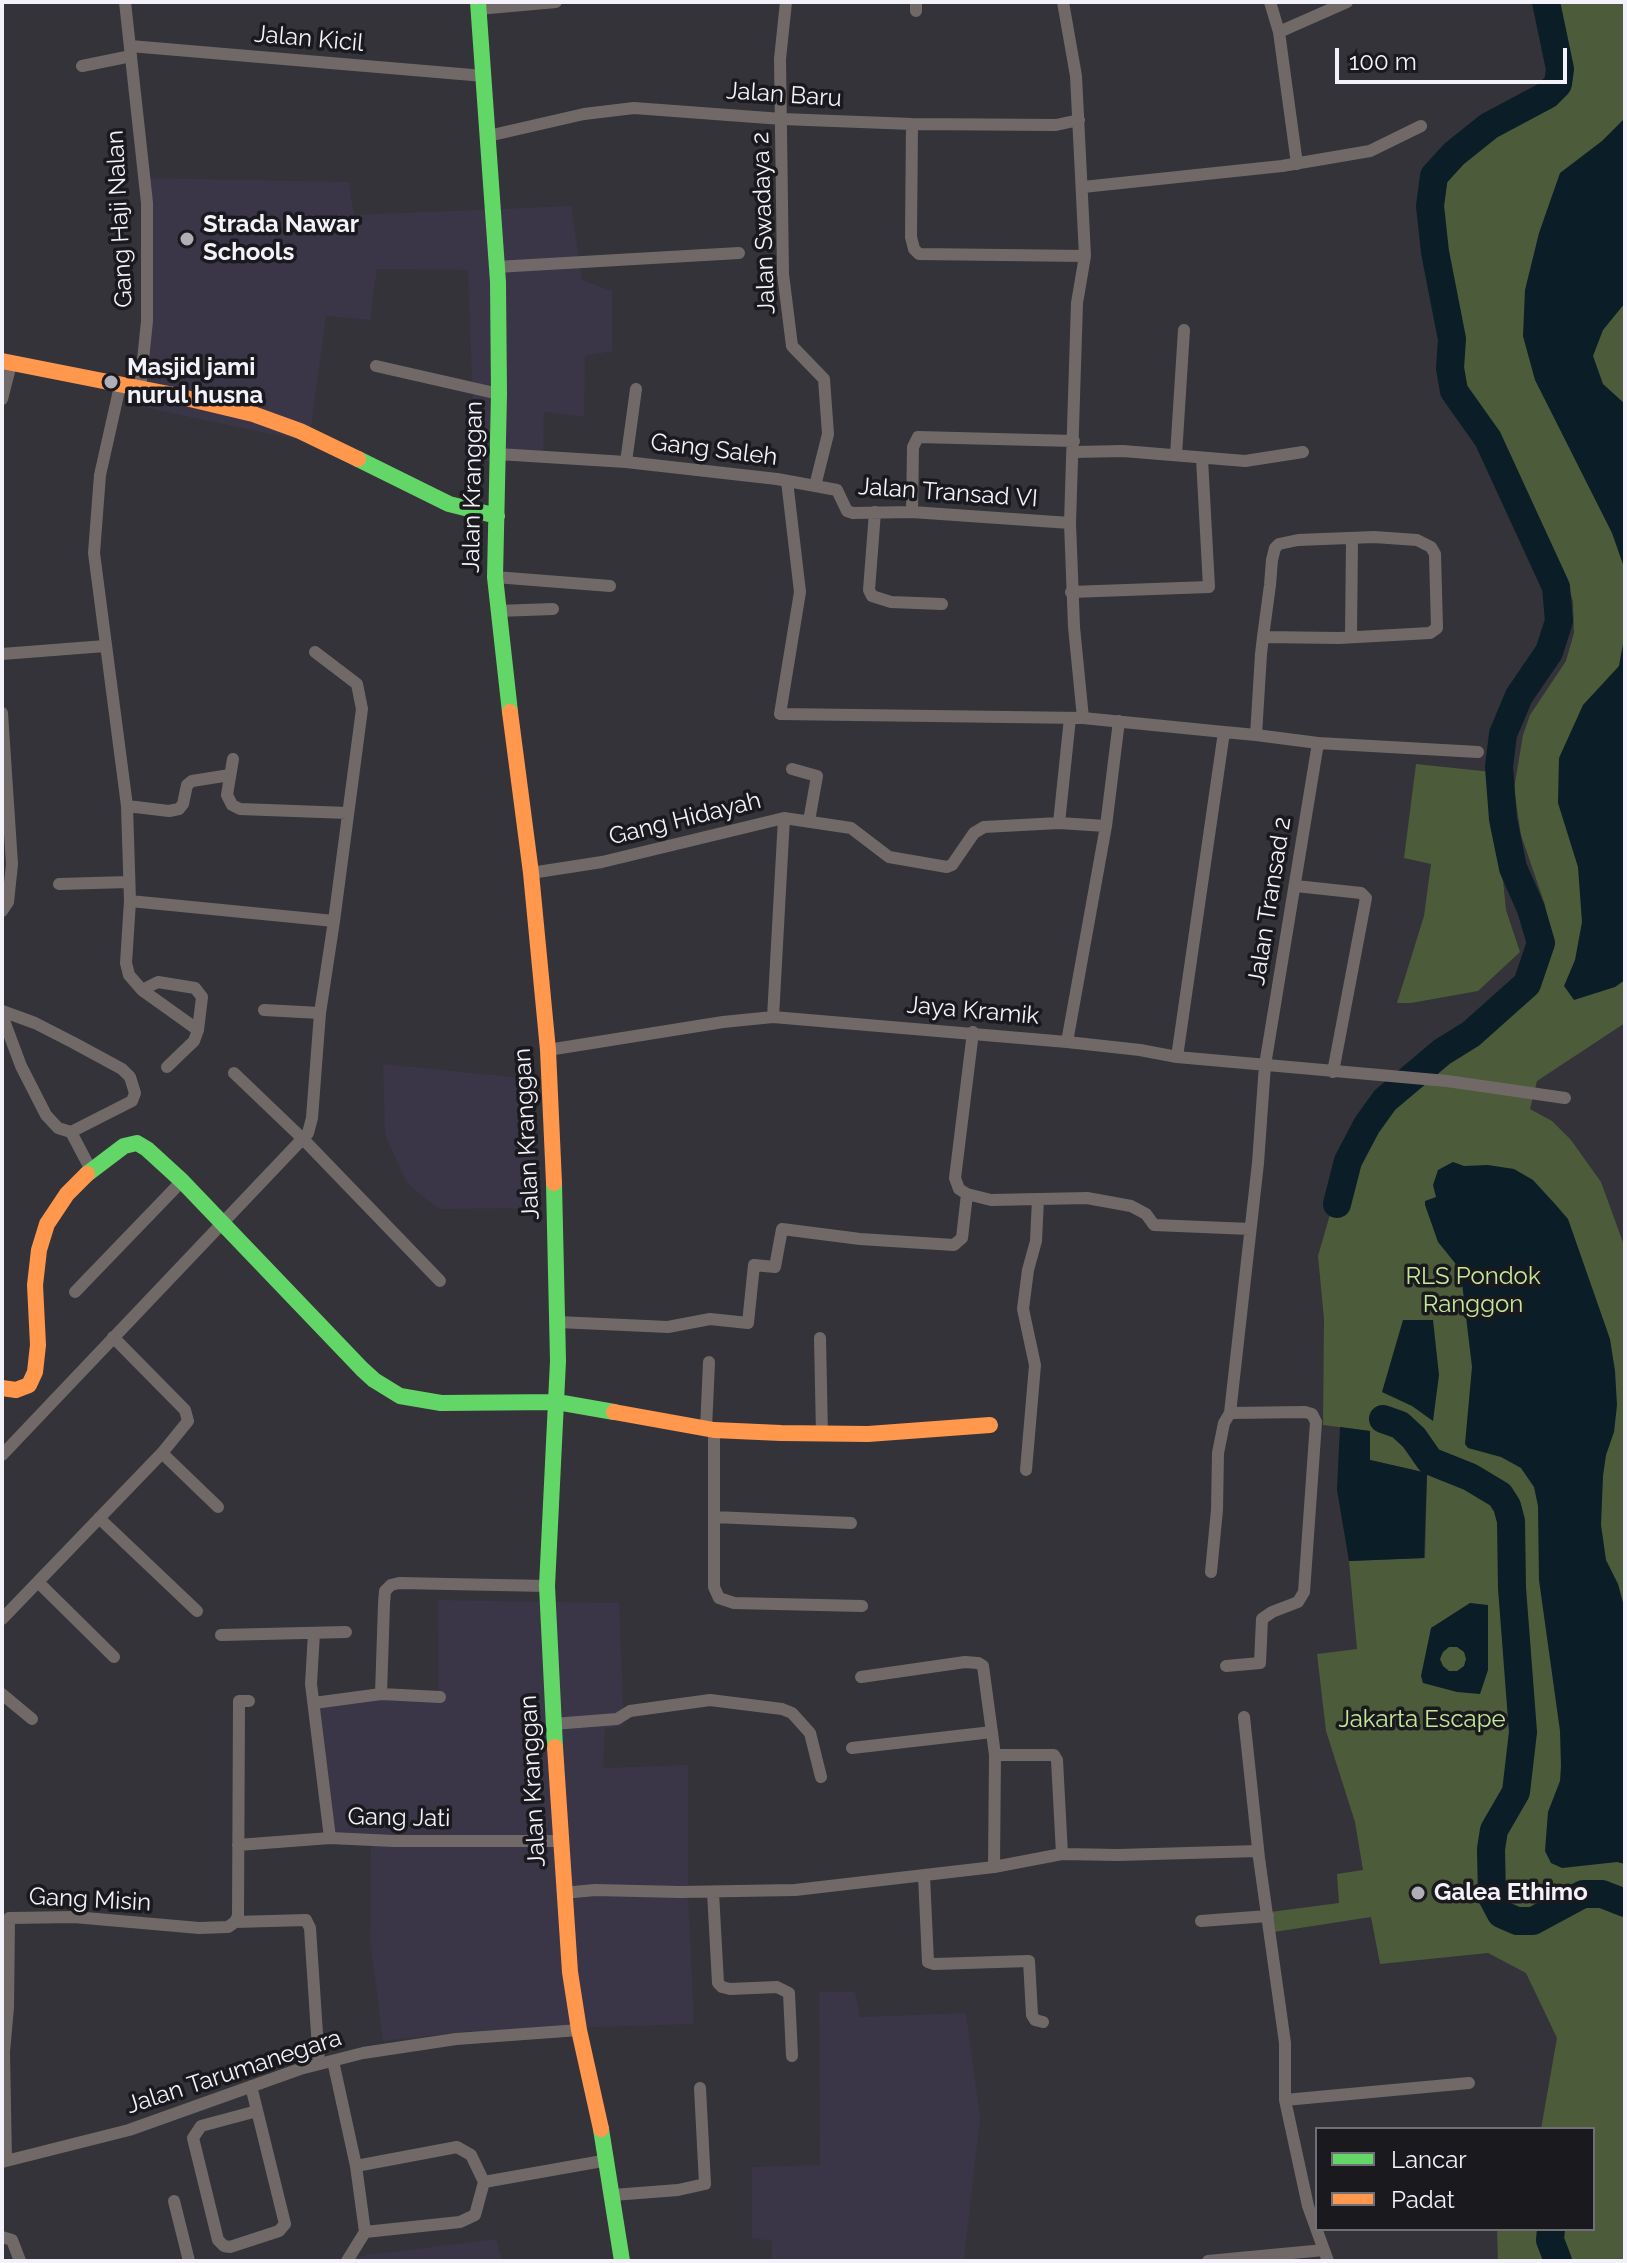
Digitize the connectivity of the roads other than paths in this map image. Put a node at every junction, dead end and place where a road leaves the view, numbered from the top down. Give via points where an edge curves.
1 (125, 2) edge
2 (556, 2) edge
3 (786, 2) edge
4 (1063, 2) edge
5 (1270, 2) edge
6 (1347, 2) edge
7 (478, 5) edge
8 (1279, 32) junction
9 (130, 51) junction
10 (82, 66) dead end
11 (484, 76) junction
12 (782, 119) junction
13 (1079, 120) junction
14 (912, 124) junction
15 (1421, 126) dead end
16 (488, 136) junction
17 (1297, 164) junction
18 (1083, 187) junction
19 (739, 253) dead end
20 (1085, 256) junction
21 (496, 267) junction
22 (1184, 330) dead end
23 (7, 362) edge
24 (376, 366) dead end
25 (120, 386) junction
26 (140, 389) junction
27 (636, 389) dead end
28 (499, 394) junction
29 (2, 399) edge
30 (1074, 446) junction
31 (1303, 452) dead end
32 (498, 454) junction
33 (1176, 455) junction
34 (1202, 459) junction
35 (626, 462) junction
36 (787, 481) junction
37 (815, 486) junction
38 (875, 512) junction
39 (912, 512) junction
40 (497, 516) junction
41 (1070, 523) junction
42 (1352, 538) junction
43 (495, 577) junction
44 (610, 586) dead end
45 (1071, 592) junction
46 (942, 604) dead end
47 (553, 609) dead end
48 (497, 611) junction
49 (1263, 637) junction
50 (1351, 637) junction
51 (105, 646) junction
52 (315, 652) dead end
53 (2, 654) edge
54 (2, 713) edge
55 (1076, 718) junction
56 (1119, 721) junction
57 (1224, 732) junction
58 (1256, 735) junction
59 (1318, 743) junction
60 (1478, 752) dead end
61 (233, 759) dead end
62 (792, 769) dead end
63 (230, 775) junction
64 (127, 806) junction
65 (348, 813) junction
66 (784, 818) junction
67 (809, 821) junction
68 (1059, 823) junction
69 (1106, 826) junction
70 (7, 865) edge
71 (531, 873) junction
72 (128, 882) junction
73 (59, 884) dead end
74 (1296, 886) junction
75 (130, 901) junction
76 (2, 911) edge
77 (334, 921) junction
78 (142, 990) junction
79 (264, 1010) dead end
80 (2, 1013) edge
81 (320, 1013) junction
82 (773, 1017) junction
83 (198, 1030) junction
84 (973, 1032) junction
85 (1067, 1042) junction
86 (548, 1050) junction
87 (1177, 1057) junction
88 (1265, 1065) junction
89 (167, 1067) dead end
90 (1333, 1072) junction
91 (234, 1073) dead end
92 (1565, 1098) dead end
93 (71, 1132) junction
94 (304, 1140) junction
95 (91, 1170) junction
96 (182, 1181) junction
97 (967, 1194) junction
98 (1038, 1199) junction
99 (223, 1224) junction
100 (1250, 1229) junction
101 (440, 1281) dead end
102 (75, 1292) dead end
103 (558, 1322) junction
104 (113, 1337) junction
105 (820, 1338) dead end
106 (709, 1362) dead end
107 (2, 1388) edge
108 (557, 1402) junction
109 (1230, 1413) junction
110 (990, 1425) dead end
111 (710, 1429) junction
112 (822, 1435) junction
113 (162, 1453) junction
114 (2, 1455) edge
115 (1026, 1470) dead end
116 (218, 1507) dead end
117 (714, 1517) junction
118 (99, 1518) junction
119 (851, 1523) dead end
120 (1211, 1572) dead end
121 (38, 1582) junction
122 (547, 1586) junction
123 (862, 1606) dead end
124 (197, 1611) dead end
125 (3, 1616) edge
126 (346, 1632) dead end
127 (314, 1633) junction
128 (221, 1635) dead end
129 (114, 1657) dead end
130 (1226, 1666) dead end
131 (861, 1677) dead end
132 (2, 1694) edge
133 (381, 1694) junction
134 (440, 1697) dead end
135 (249, 1701) dead end
136 (314, 1703) junction
137 (1244, 1717) dead end
138 (32, 1719) dead end
139 (553, 1724) junction
140 (992, 1732) junction
141 (852, 1748) dead end
142 (995, 1755) junction
143 (821, 1777) dead end
144 (330, 1838) junction
145 (560, 1841) junction
146 (238, 1845) junction
147 (1258, 1851) junction
148 (1062, 1854) junction
149 (994, 1867) junction
150 (924, 1876) junction
151 (713, 1892) junction
152 (563, 1893) junction
153 (1268, 1916) junction
154 (1201, 1921) dead end
155 (235, 1922) junction
156 (1043, 2022) dead end
157 (579, 2030) junction
158 (792, 2056) dead end
159 (333, 2061) junction
160 (319, 2064) junction
161 (1469, 2083) dead end
162 (251, 2086) junction
163 (700, 2088) dead end
164 (1285, 2100) junction
165 (257, 2111) junction
166 (608, 2160) junction
167 (4, 2161) edge
168 (356, 2166) junction
169 (1315, 2167) edge
170 (1301, 2168) junction
171 (484, 2182) junction
172 (613, 2195) junction
173 (174, 2201) dead end
174 (1315, 2225) edge
175 (1317, 2231) edge
176 (365, 2232) junction
177 (2, 2237) edge
178 (1326, 2256) edge
179 (20, 2261) edge
180 (189, 2261) edge
181 (347, 2261) edge
182 (622, 2261) edge
183 (1208, 2261) edge

1 - 9 street, Gang Haji Nalan
2 - 7 street
3 - 12 street, Jalan Swadaya 2 via 780,59
4 - 13 street
5 - 8 street
6 - 8 street
7 - 11 main road, Jalan Kranggan
8 - 17 street
9 - 10 street, Jalan Kicil
9 - 11 street, Jalan Kicil
9 - 26 street, Gang Haji Nalan via 147,203 147,321
11 - 16 main road, Jalan Kranggan
12 - 14 street, Jalan Baru
12 - 16 street, Jalan Baru via 634,108
12 - 37 street, Jalan Swadaya 2 via 783,274 792,346 824,379 828,434
13 - 14 street, Jalan Baru via 1056,125
13 - 18 street
14 - 20 street via 911,237 919,254
15 - 17 street via 1370,151
16 - 21 main road, Jalan Kranggan
17 - 18 street
18 - 20 street
19 - 21 street
20 - 30 street via 1077,303
21 - 28 main road, Jalan Kranggan
22 - 33 street
23 - 25 main road
23 - 29 street
24 - 28 street
25 - 26 main road
25 - 51 street via 100,475 94,553
26 - 40 main road via 253,414 300,431 449,504
27 - 35 street
28 - 32 main road, Jalan Kranggan
30 - 33 street
30 - 39 street via 918,437 913,447
30 - 41 street
31 - 34 street via 1245,461
32 - 35 street, Gang Saleh
32 - 40 main road, Jalan Kranggan
33 - 34 street
34 - 45 street via 1209,587
35 - 36 street, Gang Saleh
36 - 37 street, Jalan Transad VI
36 - 55 street, Gang Saleh via 800,592 780,714
37 - 38 street, Jalan Transad VI via 837,490 847,511
38 - 39 street, Jalan Transad VI
38 - 46 street via 872,596
39 - 41 street, Jalan Transad VI
40 - 43 main road, Jalan Kranggan
41 - 45 street
42 - 49 street via 1286,541 1275,548
42 - 50 street
42 - 50 street via 1417,540 1431,547 1437,628 1422,634
43 - 44 street
43 - 48 main road, Jalan Kranggan
45 - 55 street
47 - 48 street
48 - 71 main road, Jalan Kranggan
49 - 50 street
49 - 58 street
51 - 53 street
51 - 64 street
52 - 65 street via 357,684 362,709
54 - 70 street
55 - 56 street
55 - 68 street
56 - 57 street
56 - 69 street
57 - 58 street
57 - 87 street
58 - 59 street
59 - 60 street
59 - 74 street, Jalan Transad 2
61 - 63 street
62 - 67 street via 817,776
63 - 64 street via 192,781 179,809
63 - 65 street via 227,795 240,809
64 - 72 street
65 - 77 street
66 - 67 street, Gang Hidayah
66 - 71 street, Gang Hidayah via 602,862
66 - 82 street
67 - 68 street, Gang Hidayah via 851,828 889,857 947,867 984,827
68 - 69 street, Gang Hidayah
69 - 85 street
70 - 76 street via 8,902
71 - 86 main road, Jalan Kranggan
72 - 73 street
72 - 75 street
74 - 88 street, Jalan Transad 2
74 - 90 street via 1361,893 1366,898
75 - 77 street
75 - 78 street via 126,963
77 - 81 street
78 - 83 street
78 - 83 street via 158,982 195,988 202,997
79 - 81 street
80 - 93 street via 46,1115 58,1128
80 - 93 street via 35,1023 130,1077 132,1101
81 - 94 street via 312,1118
82 - 84 street, Jaya Kramik
82 - 86 street, Jaya Kramik
83 - 89 street via 188,1049
84 - 85 street, Jaya Kramik
84 - 97 street via 955,1178
85 - 87 street, Jaya Kramik
86 - 103 main road, Jalan Kranggan
87 - 88 street, Jaya Kramik
88 - 90 street, Jaya Kramik
88 - 100 street, Jalan Transad 2
90 - 92 street, Jaya Kramik
91 - 94 street
93 - 95 street
94 - 99 street
94 - 101 street
95 - 96 main road via 137,1143
95 - 107 main road via 47,1224 39,1250 35,1372 29,1385
96 - 99 main road
96 - 102 street
97 - 98 street via 991,1200
97 - 103 street via 962,1238 954,1245 782,1229 775,1267 754,1265 748,1323 710,1319 668,1327
98 - 100 street via 1087,1198 1131,1206 1154,1225
98 - 115 street via 1023,1309 1035,1365
99 - 104 street
99 - 108 main road via 362,1369 400,1396 441,1403
100 - 109 street, Jalan Transad 2
103 - 108 main road, Jalan Kranggan
104 - 113 street via 188,1415
104 - 114 street
105 - 112 street
106 - 111 street
108 - 111 main road
108 - 122 main road, Jalan Kranggan
109 - 120 street, Jalan Transad 2 via 1219,1438
109 - 130 street via 1305,1412 1316,1422 1304,1592 1298,1602 1262,1619 1260,1663
110 - 112 main road
111 - 112 main road
111 - 117 street
113 - 116 street
113 - 118 street
117 - 119 street
117 - 123 street via 714,1587 724,1601
118 - 121 street
118 - 124 street
121 - 125 street
121 - 129 street
122 - 133 street via 391,1585 385,1591
122 - 139 main road, Jalan Kranggan
126 - 127 street
127 - 128 street
127 - 136 street
131 - 140 street via 978,1663 984,1672
132 - 138 street
133 - 134 street
133 - 136 street
135 - 146 street via 239,1701
136 - 144 street
137 - 147 street
139 - 143 street via 617,1719 630,1711 710,1700 782,1709 810,1733
139 - 145 main road, Jalan Kranggan
140 - 141 street
140 - 142 street
142 - 148 street via 1054,1755
142 - 149 street
144 - 145 street, Gang Jati
144 - 146 street, Gang Jati
145 - 152 main road, Jalan Kranggan
146 - 155 street
147 - 148 street
147 - 153 street
148 - 149 street
149 - 150 street
150 - 151 street via 795,1890
150 - 156 street via 928,1962 1029,1961 1032,2015
151 - 152 street
151 - 158 street via 718,1983 730,1989 784,1988 789,1993
152 - 157 main road, Jalan Kranggan
153 - 154 street
153 - 164 street via 1285,2043
155 - 160 street via 306,1920
155 - 167 street, Gang Misin via 199,1928 74,1917 9,1918
157 - 159 street, Jalan Tarumanegara via 418,2043
157 - 166 main road, Jalan Kranggan
159 - 160 street, Jalan Tarumanegara
159 - 168 street
160 - 162 street, Jalan Tarumanegara
161 - 164 street
162 - 165 street
162 - 167 street, Jalan Tarumanegara via 129,2130
163 - 172 street via 705,2184
164 - 170 street
165 - 165 street via 285,2224 279,2231 224,2246 218,2240 193,2138 201,2126
166 - 171 street
166 - 172 main road, Jalan Kranggan
168 - 171 street via 457,2147 471,2155
168 - 176 street
169 - 170 street
170 - 174 street
171 - 176 street via 475,2215 466,2220
172 - 182 main road, Jalan Kranggan
173 - 180 street
175 - 178 street
176 - 181 street
177 - 179 street via 12,2240
178 - 183 street

